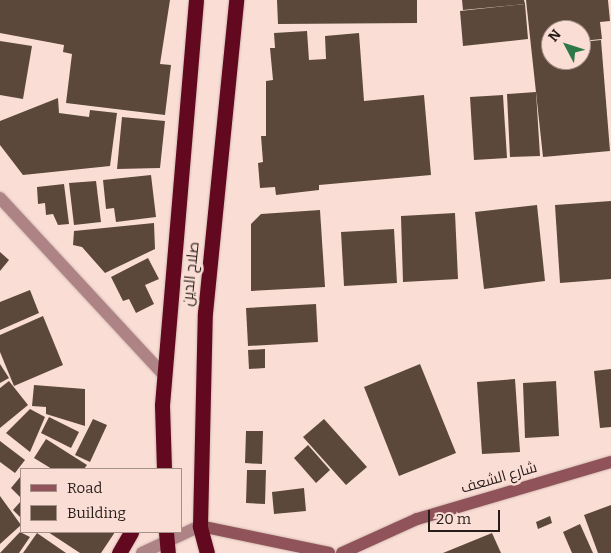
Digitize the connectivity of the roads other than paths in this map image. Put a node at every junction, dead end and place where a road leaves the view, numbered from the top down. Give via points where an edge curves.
1 (196, 0) edge
2 (236, 0) edge
3 (0, 198) edge
4 (164, 375) junction
5 (164, 462) edge
6 (611, 462) edge
7 (200, 526) junction
8 (130, 533) edge
9 (167, 542) edge
10 (119, 553) edge
11 (142, 553) edge
12 (207, 553) edge
13 (329, 553) edge
14 (342, 553) edge

1 - 4 highway, صلاح الدين
2 - 7 highway, صلاح الدين via 204,313
3 - 4 street
4 - 5 highway, صلاح الدين
6 - 14 street, شارع الشعف via 417,519
7 - 9 street
7 - 12 highway, صلاح الدين
7 - 13 street
8 - 10 highway
9 - 11 street

